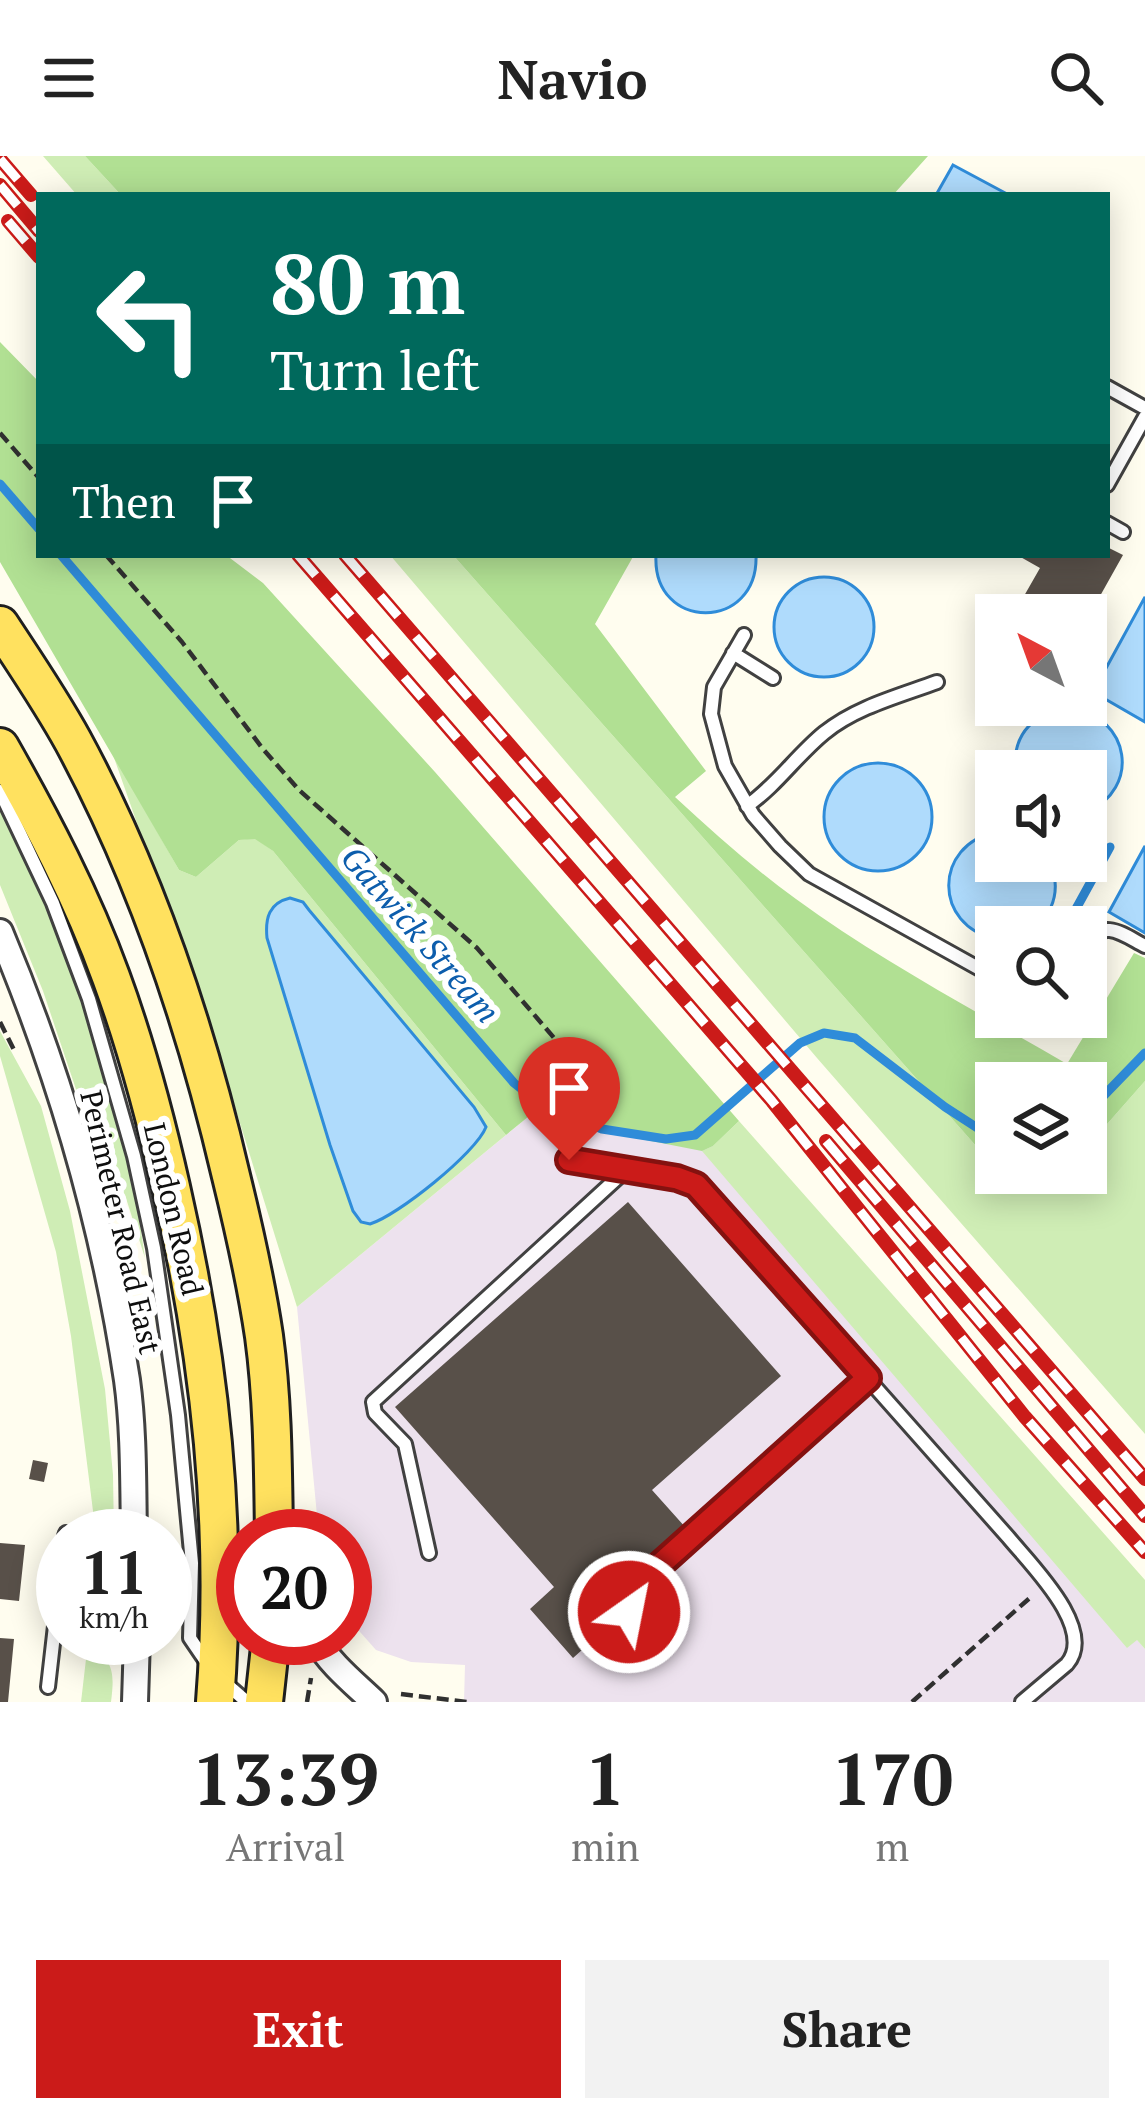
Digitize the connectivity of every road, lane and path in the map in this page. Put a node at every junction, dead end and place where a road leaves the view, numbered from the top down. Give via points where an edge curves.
1 (1110, 389) edge
2 (1145, 407) edge
3 (1145, 417) edge
4 (0, 433) edge
5 (36, 475) edge
6 (1110, 480) edge
7 (1110, 526) edge
8 (1123, 532) dead end
9 (109, 558) edge
10 (0, 625) edge
11 (743, 635) dead end
12 (733, 653) junction
13 (773, 678) dead end
14 (937, 682) dead end
15 (0, 747) edge
16 (0, 791) edge
17 (747, 806) junction
18 (1107, 930) edge
19 (0, 932) edge
20 (1145, 946) edge
21 (975, 966) edge
22 (573, 1138) dead end
23 (569, 1160) dead end
24 (626, 1170) junction
25 (868, 1378) junction
26 (133, 1509) edge
27 (274, 1509) edge
28 (429, 1553) dead end
29 (640, 1629) dead end
30 (52, 1665) edge
31 (136, 1665) edge
32 (268, 1665) edge
33 (337, 1665) edge
34 (49, 1687) dead end
35 (216, 1689) edge
36 (135, 1702) edge
37 (248, 1702) edge
38 (264, 1702) edge
39 (374, 1702) edge
40 (1022, 1702) edge

1 - 2 lane
3 - 6 lane
4 - 5 path
7 - 8 lane
9 - 22 path via 299,790 477,948 579,1067
10 - 27 main road, London Road via 98,791 200,1056 265,1339
11 - 12 lane
12 - 13 lane
12 - 17 lane via 714,687 711,714
14 - 17 lane via 834,726
15 - 35 main road, London Road via 103,956 159,1136 211,1409 221,1570
16 - 35 lane via 89,999 134,1156 178,1415 192,1563 190,1638
17 - 21 lane via 809,874
18 - 20 lane
19 - 26 street, Perimeter Road East via 59,1086 98,1230 127,1382
23 - 24 lane
24 - 25 lane via 696,1185
24 - 28 lane via 373,1402 405,1444
25 - 29 lane via 634,1588 629,1612
25 - 40 lane via 1058,1598 1075,1633 1074,1657
30 - 34 lane
31 - 36 street
32 - 38 main road
33 - 39 street
35 - 37 lane

